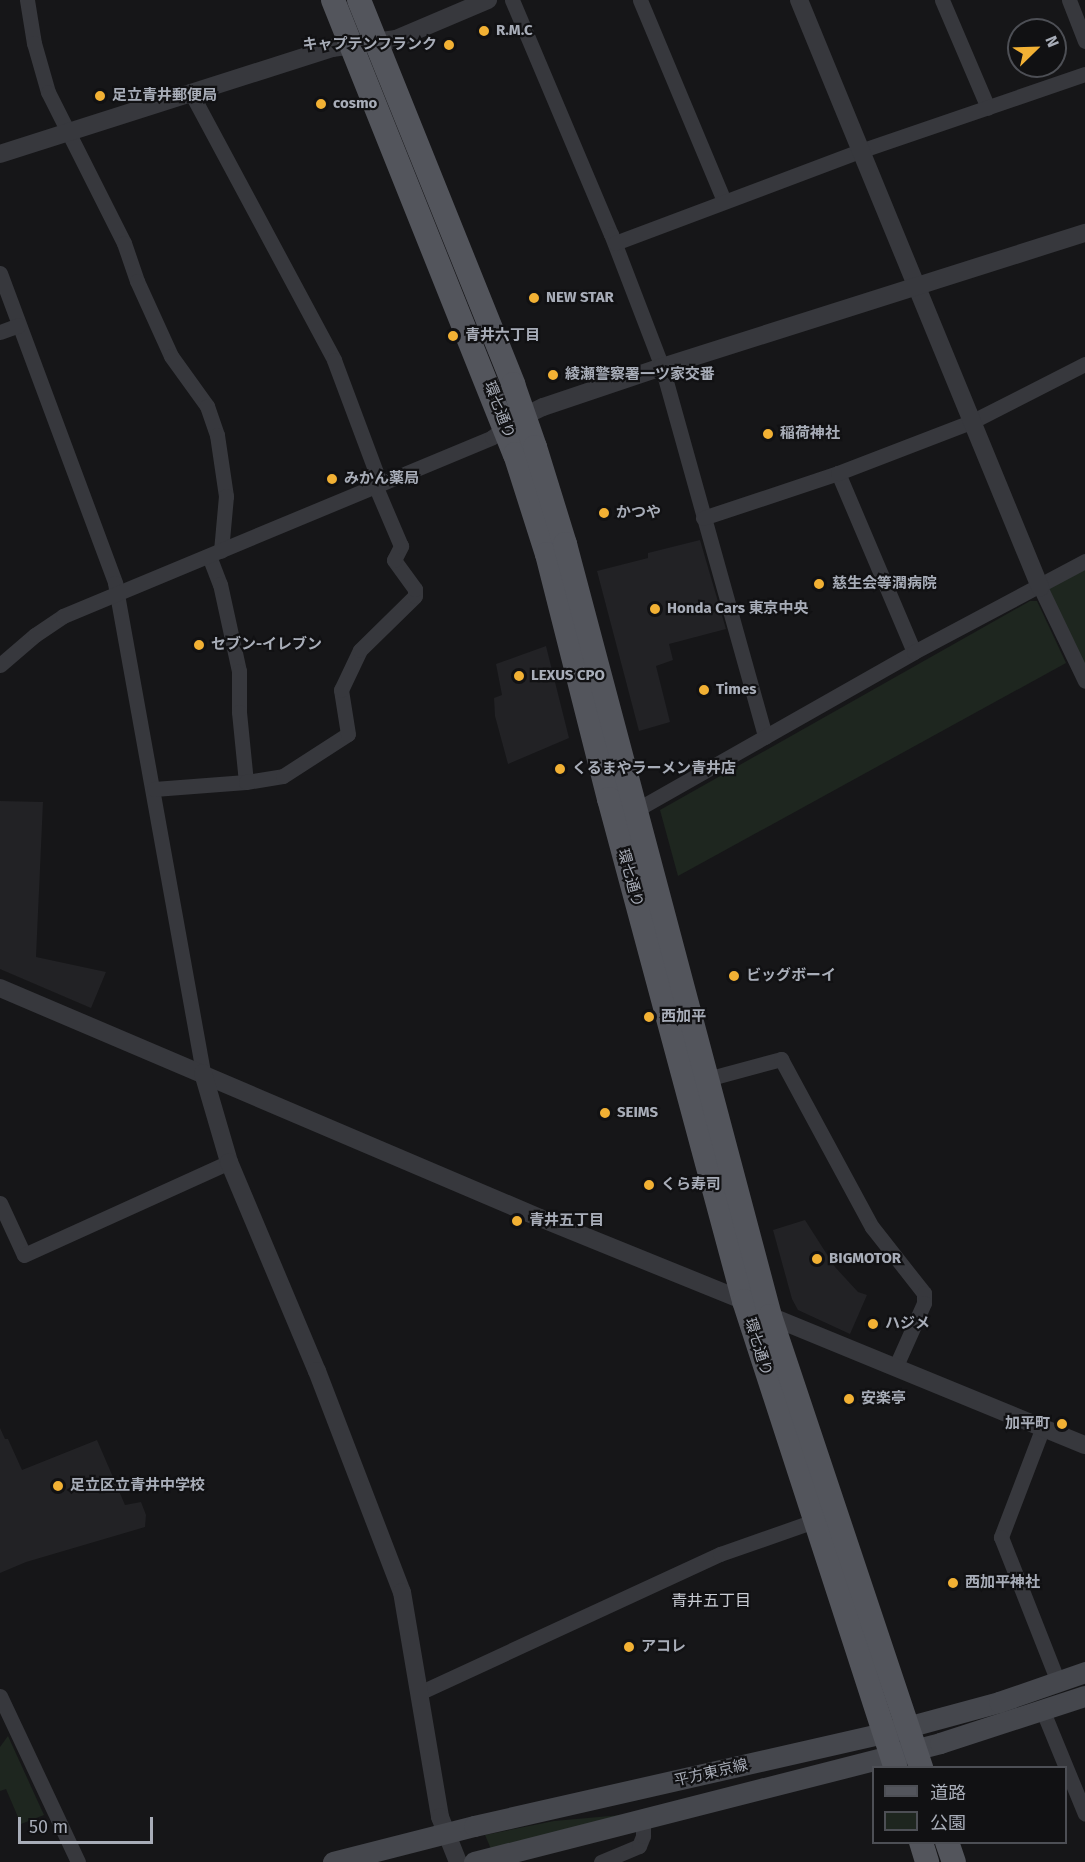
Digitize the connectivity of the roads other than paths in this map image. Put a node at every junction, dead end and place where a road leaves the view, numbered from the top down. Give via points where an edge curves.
1 (27, 0) edge
2 (333, 0) edge
3 (359, 0) edge
4 (488, 0) edge
5 (512, 0) edge
6 (640, 0) edge
7 (799, 0) edge
8 (942, 0) edge
9 (1069, 0) edge
10 (1085, 41) edge
11 (377, 43) junction
12 (352, 44) junction
13 (1085, 74) edge
14 (190, 91) junction
15 (988, 108) junction
16 (67, 132) junction
17 (860, 152) junction
18 (0, 154) edge
19 (724, 201) junction
20 (1085, 233) edge
21 (615, 243) junction
22 (0, 273) edge
23 (915, 288) junction
24 (19, 325) junction
25 (0, 332) edge
26 (662, 367) junction
27 (1083, 368) edge
28 (515, 421) junction
29 (971, 422) junction
30 (838, 473) junction
31 (378, 484) junction
32 (703, 518) junction
33 (215, 554) junction
34 (1085, 561) edge
35 (1040, 587) junction
36 (118, 594) junction
37 (914, 652) junction
38 (0, 665) edge
39 (1085, 681) edge
40 (765, 736) junction
41 (246, 782) junction
42 (154, 789) junction
43 (636, 810) junction
44 (0, 987) edge
45 (203, 1072) junction
46 (707, 1079) junction
47 (229, 1162) junction
48 (0, 1203) edge
49 (744, 1301) junction
50 (770, 1316) junction
51 (896, 1366) junction
52 (1043, 1426) junction
53 (1085, 1445) edge
54 (814, 1521) junction
55 (1085, 1672) edge
56 (1058, 1682) junction
57 (419, 1693) junction
58 (0, 1696) edge
59 (1085, 1696) edge
60 (1042, 1709) junction
61 (907, 1744) edge
62 (894, 1762) edge
63 (877, 1766) edge
64 (1065, 1766) edge
65 (872, 1767) edge
66 (1067, 1770) edge
67 (1085, 1814) edge
68 (643, 1821) junction
69 (445, 1834) junction
70 (922, 1844) edge
71 (948, 1844) edge
72 (78, 1862) edge
73 (333, 1862) edge
74 (458, 1862) edge
75 (474, 1862) edge
76 (601, 1862) edge
77 (927, 1862) edge
78 (954, 1862) edge

1 - 16 street via 39,65
2 - 12 main road, 環七通り
3 - 11 main road, 環七通り
4 - 11 street via 396,39
5 - 21 street
6 - 19 street
7 - 17 street
8 - 15 street
9 - 10 street
11 - 12 street
11 - 28 main road, 環七通り
12 - 14 street
12 - 28 main road, 環七通り
13 - 15 street
14 - 16 street
14 - 31 street via 334,360
15 - 17 street
16 - 18 street
16 - 33 street via 124,243 171,356 207,406 217,435 226,496
17 - 19 street
17 - 23 street
19 - 21 street
20 - 23 street
21 - 26 street
22 - 24 street
23 - 26 street
23 - 29 street
24 - 25 street
24 - 36 street
26 - 28 street
26 - 32 street
27 - 29 street
28 - 31 street via 492,437
28 - 43 main road, 環七通り via 565,544
28 - 49 main road, 環七通り via 612,811
29 - 30 street
29 - 35 street
30 - 32 street
30 - 37 street
31 - 33 street
31 - 41 street via 401,546 394,560 415,589 414,596 360,650 341,690 348,734 283,776
32 - 40 street
33 - 36 street
33 - 41 street via 239,671
34 - 35 street
35 - 37 street
35 - 39 street
36 - 38 street via 63,616
36 - 42 street
37 - 40 street
40 - 43 street
41 - 42 street
42 - 45 street
43 - 46 main road, 環七通り
44 - 45 street
45 - 47 street
45 - 49 street via 540,1218
46 - 50 main road, 環七通り
46 - 51 street via 781,1059 872,1227 924,1293 924,1303
47 - 48 street via 24,1255
47 - 57 street via 317,1371 402,1592
49 - 50 street
49 - 54 main road, 環七通り
50 - 51 street
50 - 61 main road, 環七通り
51 - 52 street
52 - 53 street
52 - 56 street via 1001,1537
54 - 57 street via 720,1554
54 - 61 main road, 環七通り
55 - 56 main road, 平方東京線
56 - 61 main road, 平方東京線
57 - 69 street
58 - 72 street
59 - 60 main road, 平方東京線
60 - 61 main road, 平方東京線
60 - 64 street
61 - 62 main road, 環七通り
61 - 69 main road, 平方東京線
62 - 63 main road, 平方東京線
65 - 68 main road, 平方東京線
66 - 67 street
68 - 75 main road, 平方東京線
68 - 76 street via 639,1846
69 - 73 main road, 平方東京線
69 - 74 street
70 - 77 main road
71 - 78 main road

